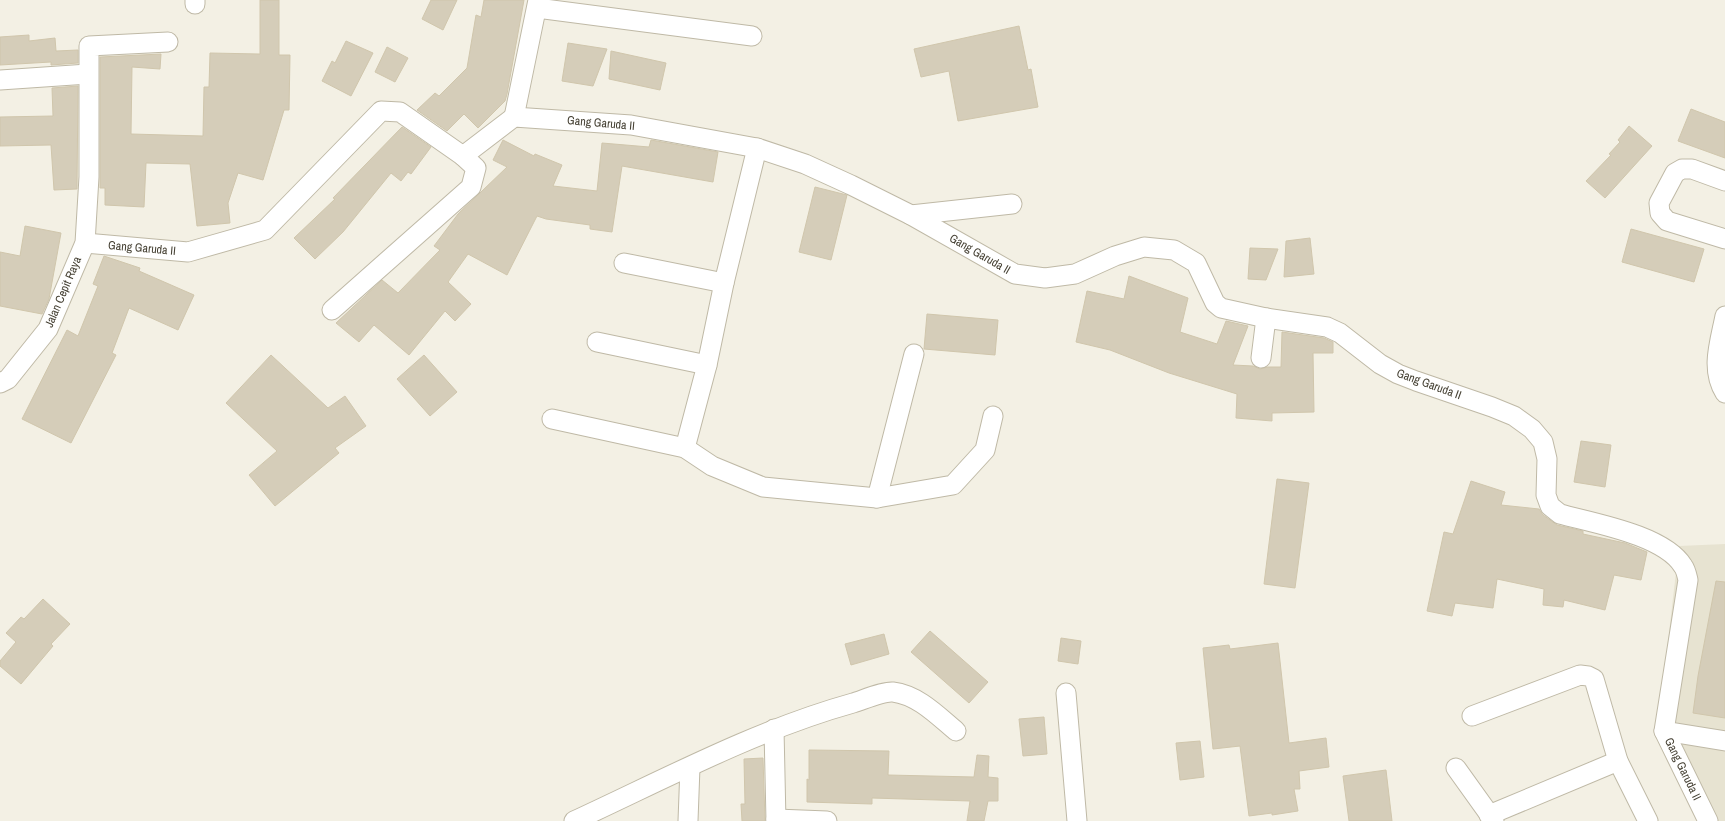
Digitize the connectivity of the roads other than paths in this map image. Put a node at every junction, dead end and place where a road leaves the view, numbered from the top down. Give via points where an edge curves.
1 (538, 4) edge
2 (752, 36) dead end
3 (168, 42) dead end
4 (88, 74) junction
5 (0, 80) edge
6 (514, 117) junction
7 (757, 148) junction
8 (463, 156) junction
9 (1725, 181) edge
10 (1012, 204) dead end
11 (911, 215) junction
12 (1725, 239) edge
13 (85, 242) junction
14 (624, 263) dead end
15 (724, 282) junction
16 (332, 310) dead end
17 (1725, 316) edge
18 (1266, 318) junction
19 (597, 342) dead end
20 (914, 354) dead end
21 (1261, 358) dead end
22 (707, 365) junction
23 (0, 383) edge
24 (1725, 393) edge
25 (993, 416) dead end
26 (552, 419) dead end
27 (685, 448) junction
28 (877, 498) junction
29 (1066, 693) dead end
30 (1472, 716) dead end
31 (774, 729) junction
32 (956, 732) dead end
33 (1664, 732) junction
34 (1725, 741) edge
35 (1618, 761) junction
36 (690, 767) junction
37 (1456, 768) dead end
38 (1492, 818) edge
39 (776, 820) edge
40 (574, 821) edge
41 (688, 821) edge
42 (827, 821) edge
43 (1077, 821) edge
44 (1648, 821) edge
45 (1708, 821) edge

1 - 2 street
1 - 6 street
3 - 4 street via 89,46
4 - 5 street
4 - 13 street
6 - 7 street, Gang Garuda II via 631,125
6 - 8 street
7 - 11 street, Gang Garuda II via 805,164
7 - 15 street
8 - 13 street, Gang Garuda II via 400,112 381,111 265,230 188,252
8 - 16 street via 476,168 471,187
9 - 12 street via 1692,169 1682,169 1675,173 1659,203 1660,213 1668,221
10 - 11 street
11 - 18 street, Gang Garuda II via 1015,274 1045,278 1075,274 1144,247 1174,250 1196,263 1214,303 1220,308
13 - 23 street, Jalan Cepit Raya via 48,329 8,379
14 - 15 street
15 - 22 street
17 - 24 street via 1716,370
18 - 21 street
18 - 33 street, Gang Garuda II via 1327,327 1398,374 1514,416 1543,442 1547,459 1546,496 1550,506 1560,514 1644,537 1679,560 1688,580
19 - 22 street
20 - 28 street
22 - 27 street
25 - 28 street via 985,450 953,485
26 - 27 street
27 - 28 street via 712,466 763,487
29 - 43 street
30 - 35 street via 1580,675 1588,676 1597,686
31 - 32 street via 892,692 912,698 935,712
31 - 36 street
31 - 39 street
33 - 34 street
33 - 45 street, Gang Garuda II
35 - 38 street
35 - 44 street
36 - 40 street
36 - 41 street
37 - 38 street
39 - 42 street

